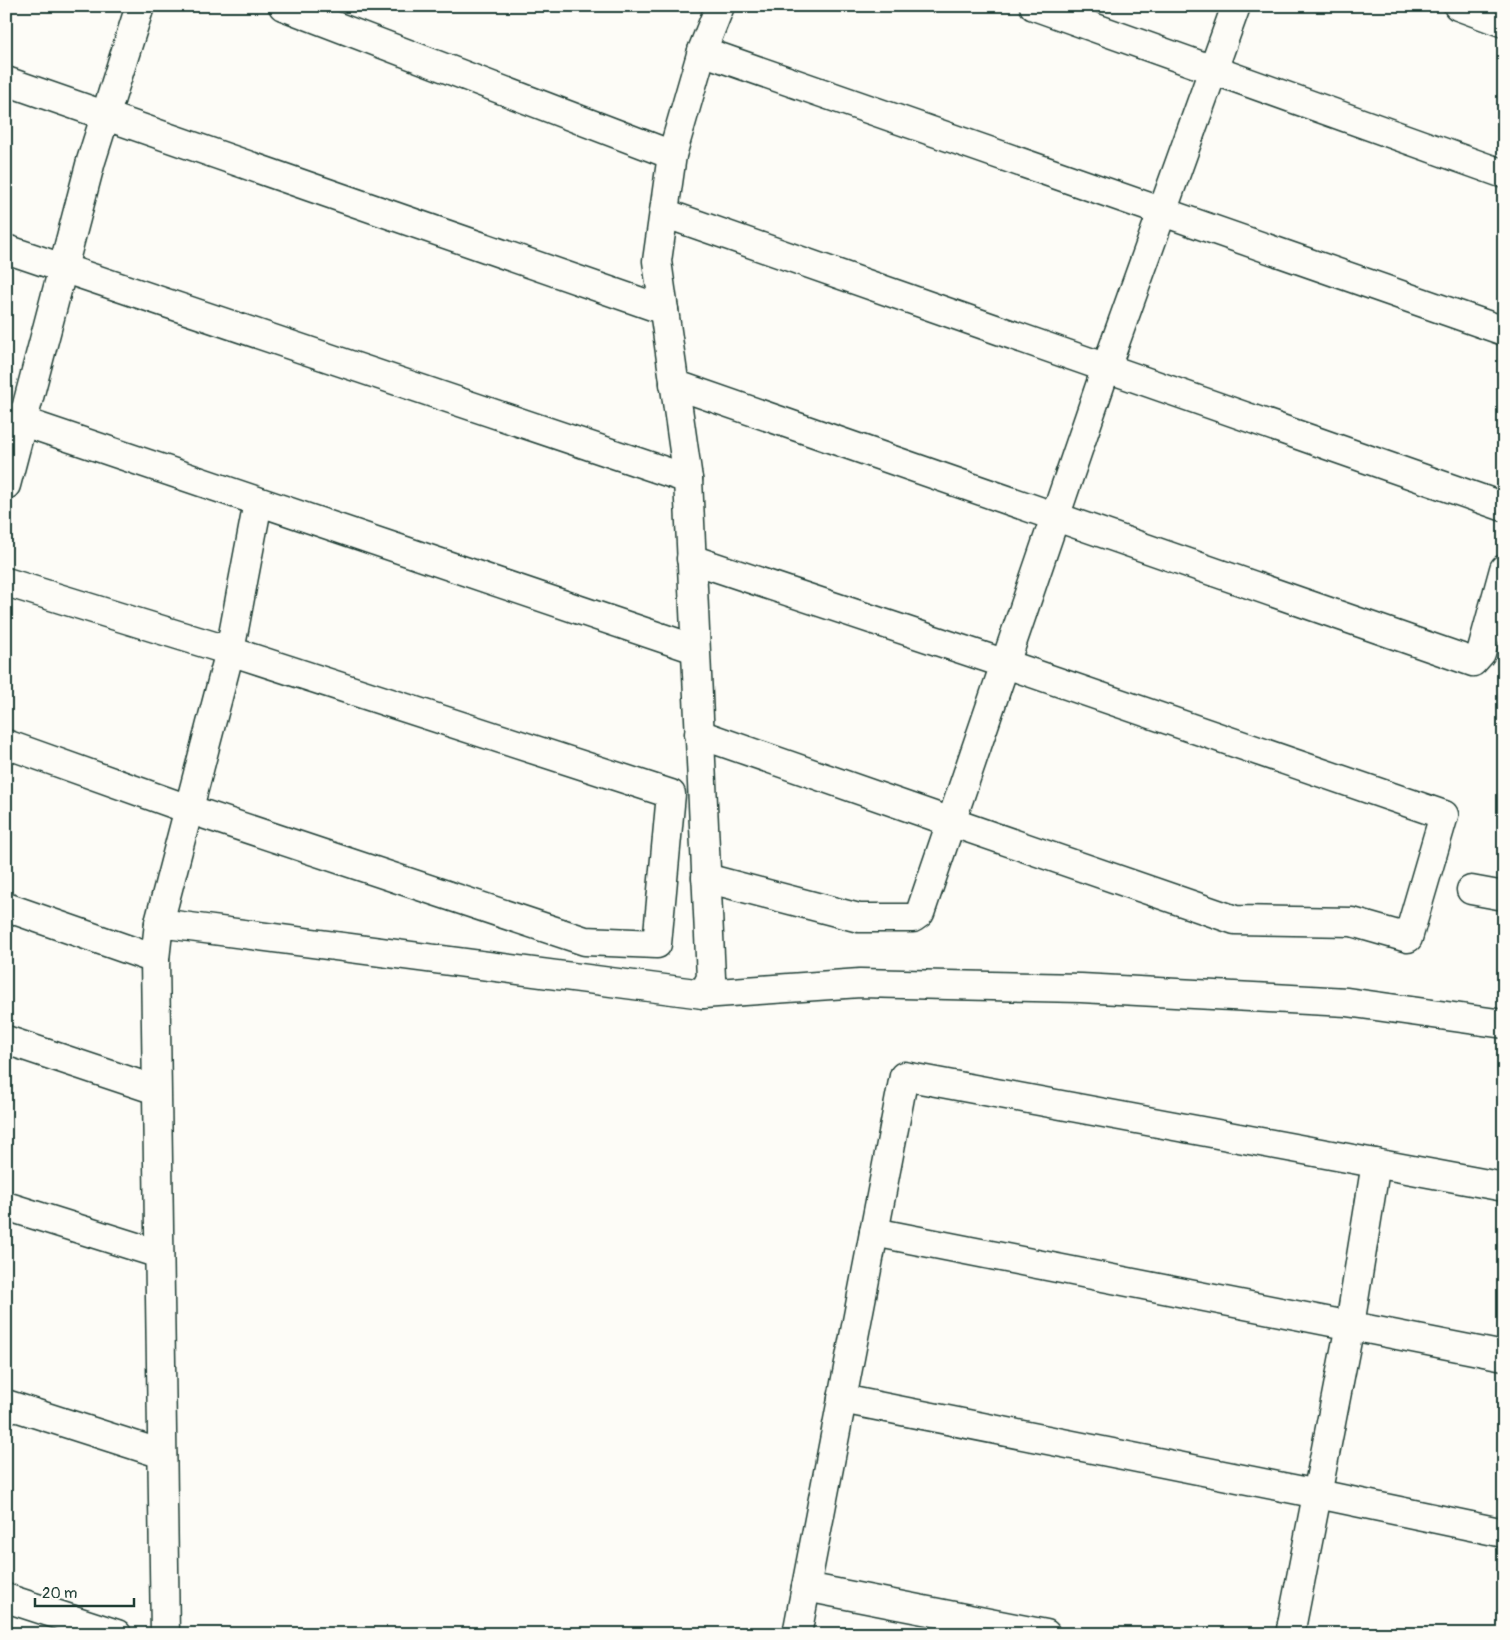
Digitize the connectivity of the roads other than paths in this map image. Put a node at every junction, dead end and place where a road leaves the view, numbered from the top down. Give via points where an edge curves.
1 (140, 6) edge
2 (284, 6) edge
3 (720, 6) edge
4 (1034, 6) edge
5 (1236, 6) edge
6 (1458, 6) edge
7 (1504, 23) edge
8 (702, 51) junction
9 (1213, 70) junction
10 (6, 81) edge
11 (106, 116) junction
12 (672, 155) junction
13 (1504, 174) edge
14 (1162, 212) junction
15 (664, 213) junction
16 (6, 248) edge
17 (63, 268) junction
18 (664, 310) junction
19 (1504, 331) edge
20 (1106, 368) junction
21 (674, 384) junction
22 (14, 419) edge
23 (688, 479) junction
24 (6, 485) edge
25 (258, 502) junction
26 (1504, 507) edge
27 (1056, 517) junction
28 (691, 559) junction
29 (1504, 569) edge
30 (6, 582) edge
31 (695, 649) junction
32 (230, 651) junction
33 (1006, 664) junction
34 (699, 734) junction
35 (6, 744) edge
36 (188, 809) junction
37 (952, 822) junction
38 (706, 878) junction
39 (1471, 890) dead end
40 (1504, 896) edge
41 (6, 907) edge
42 (159, 922) junction
43 (155, 958) junction
44 (703, 994) junction
45 (1504, 1024) edge
46 (6, 1040) edge
47 (156, 1090) junction
48 (1376, 1163) junction
49 (1504, 1187) edge
50 (6, 1206) edge
51 (874, 1232) junction
52 (159, 1254) junction
53 (1350, 1325) junction
54 (1504, 1356) edge
55 (842, 1399) junction
56 (6, 1404) edge
57 (162, 1454) junction
58 (1318, 1494) junction
59 (1504, 1534) edge
60 (806, 1587) junction
61 (6, 1598) edge
62 (117, 1634) edge
63 (165, 1634) edge
64 (797, 1634) edge
65 (1046, 1634) edge
66 (1290, 1634) edge

1 - 11 street
2 - 12 street
3 - 8 street
4 - 9 street
5 - 9 street
6 - 7 street
8 - 12 street
8 - 14 street
9 - 13 street
9 - 14 street
10 - 11 street
11 - 17 street
11 - 18 street
12 - 15 street
14 - 19 street
14 - 20 street
15 - 18 street via 657,261
15 - 20 street
16 - 17 street
17 - 22 street
17 - 23 street
18 - 21 street
20 - 26 street
20 - 27 street
21 - 23 street
21 - 27 street
22 - 24 street
22 - 25 street
23 - 28 street
25 - 31 street
25 - 32 street
27 - 29 street via 1474,662 1481,653
27 - 33 street
28 - 31 street
28 - 33 street
30 - 32 street
31 - 34 street
32 - 36 street
32 - 36 street via 671,794 657,944 584,941
33 - 37 street
33 - 37 street via 1444,815 1408,938 1352,922 1235,920
34 - 37 street
34 - 38 street
35 - 36 street
36 - 42 street
37 - 38 street via 920,913 913,918 859,918
38 - 44 street via 710,978
39 - 40 street
41 - 43 street
42 - 43 street
42 - 44 street
43 - 47 street
44 - 45 street via 860,983 1081,988 1347,1002
46 - 47 street
47 - 52 street
48 - 49 street
48 - 51 street via 904,1076
48 - 53 street
50 - 52 street
51 - 53 street
51 - 55 street
52 - 57 street
53 - 54 street
53 - 58 street
55 - 58 street
55 - 60 street
56 - 57 street
57 - 63 street
58 - 59 street
58 - 66 street
60 - 64 street
60 - 65 street
61 - 62 street

